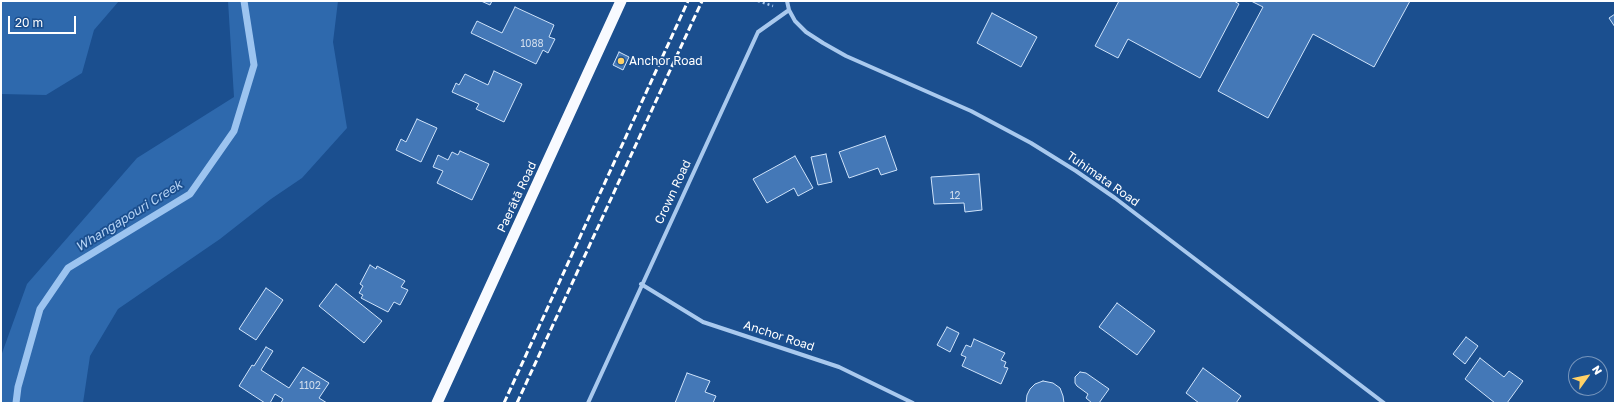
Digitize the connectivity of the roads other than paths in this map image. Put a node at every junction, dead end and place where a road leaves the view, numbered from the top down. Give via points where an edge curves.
1 (621, 1) edge
2 (787, 1) edge
3 (789, 10) junction
4 (641, 284) junction
5 (437, 403) edge
6 (588, 403) edge
7 (913, 403) edge
8 (1384, 403) edge

1 - 5 highway, Paerātā Road
2 - 3 street
3 - 4 street, Crown Road via 758,32
3 - 8 street, Tuhimata Road via 795,21 823,44 971,111 1076,171 1121,202
4 - 6 street, Crown Road
4 - 7 street, Anchor Road via 703,322 839,367

